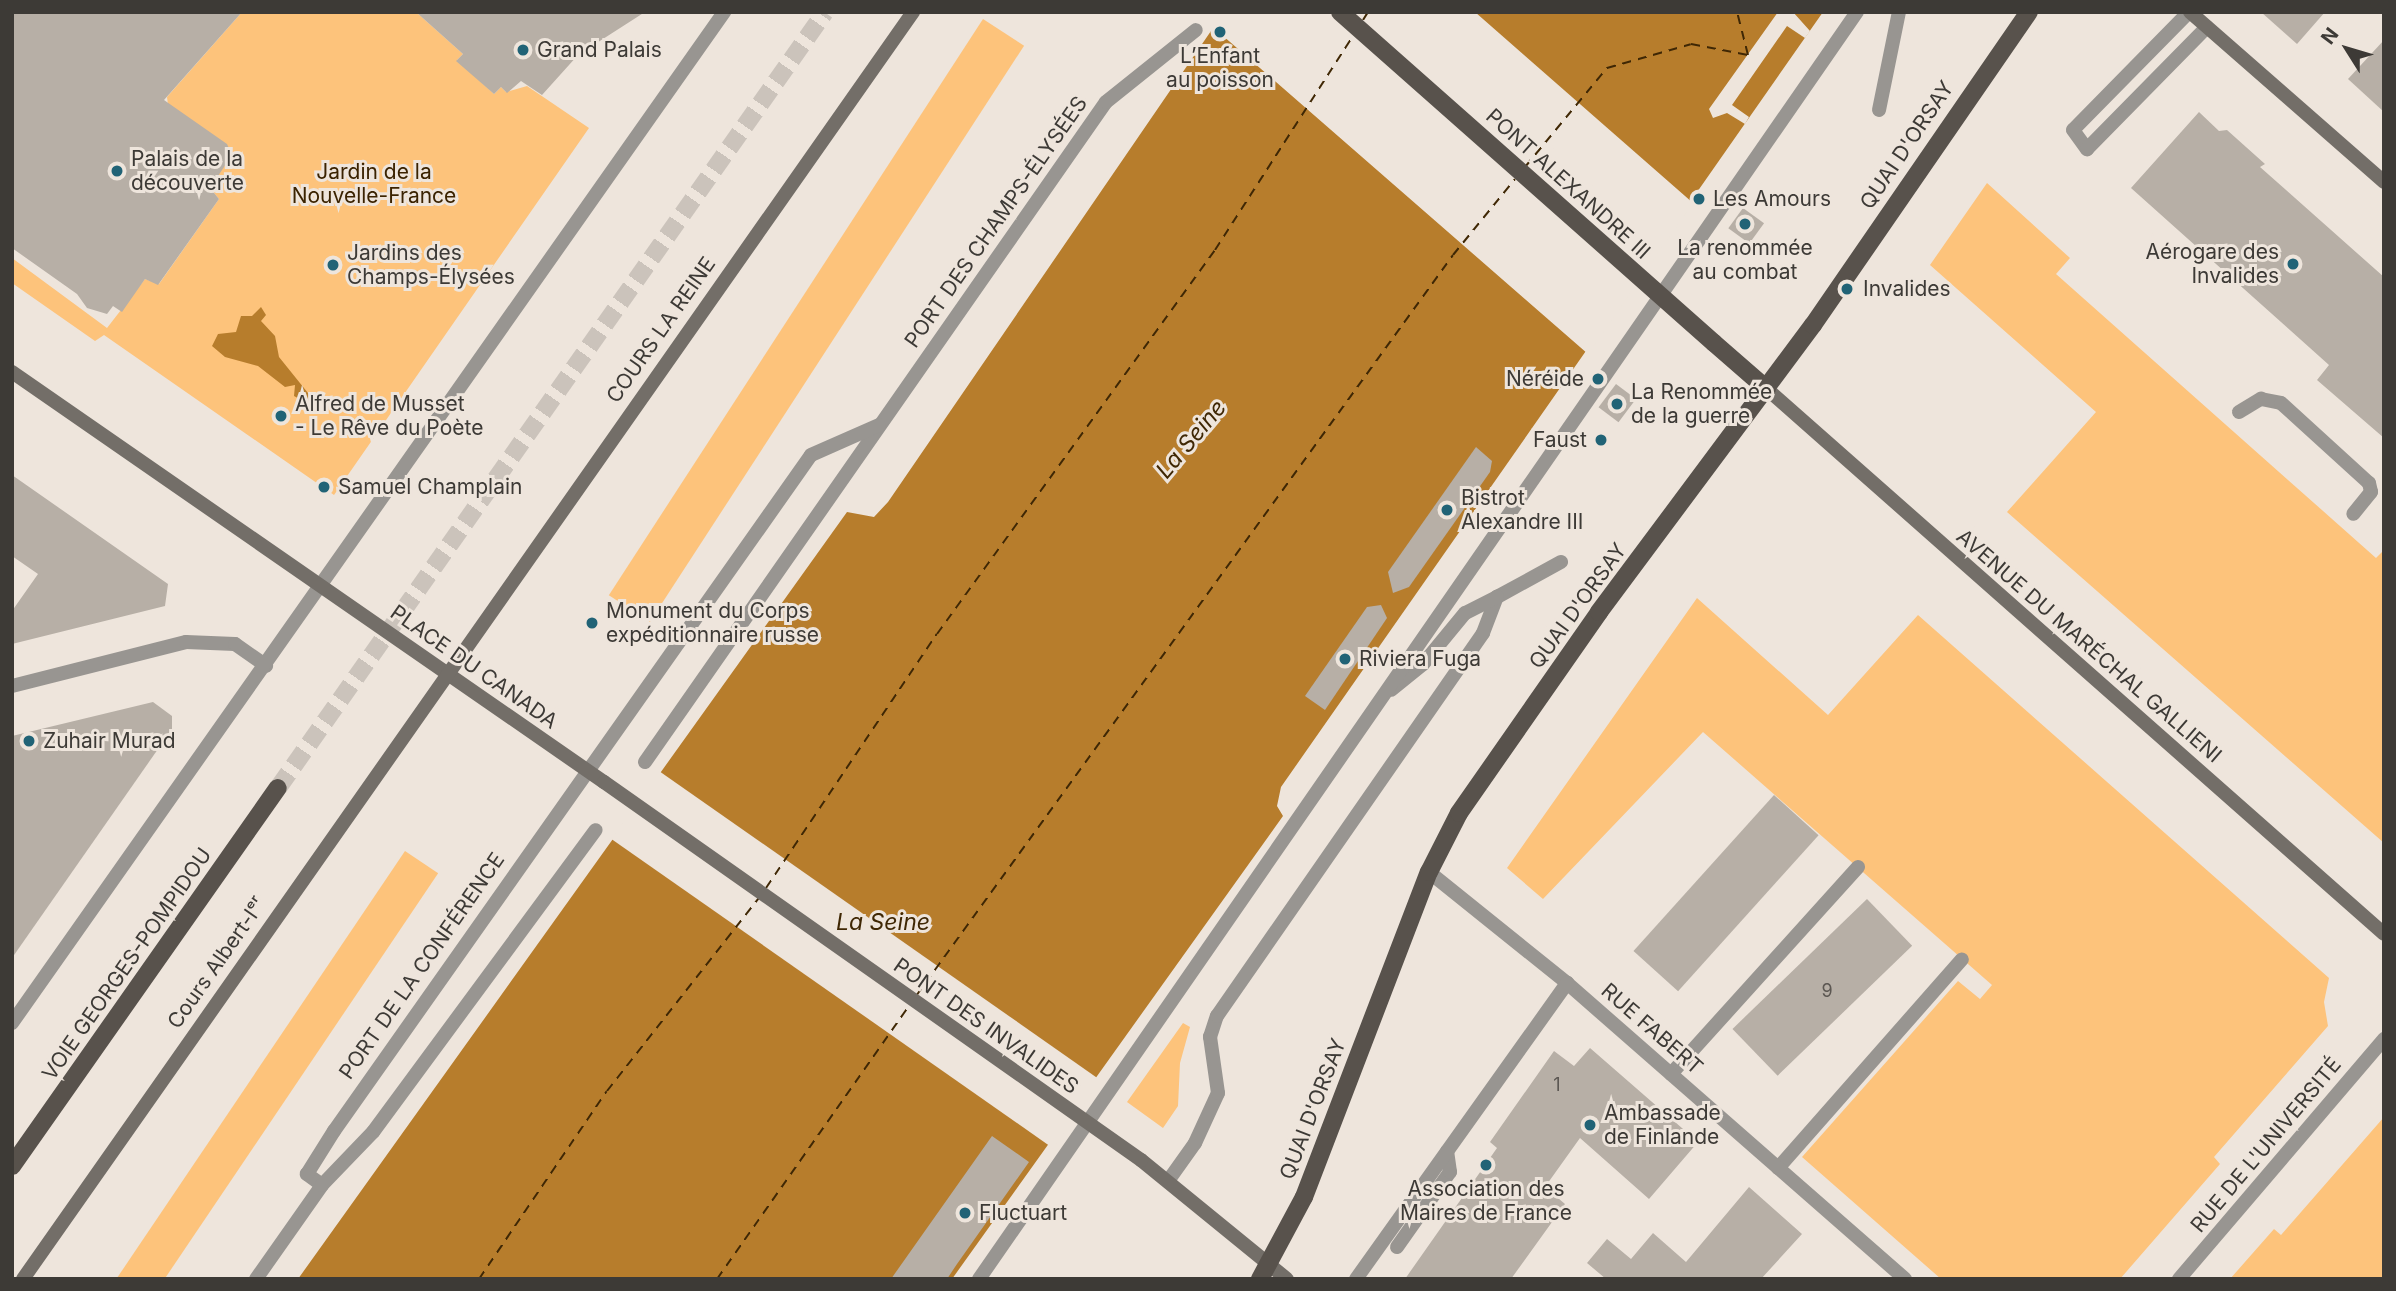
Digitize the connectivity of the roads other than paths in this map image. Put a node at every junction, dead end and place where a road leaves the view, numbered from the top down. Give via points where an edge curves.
1 (724, 12) edge
2 (913, 12) edge
3 (1340, 12) edge
4 (1857, 12) edge
5 (1899, 12) edge
6 (2029, 12) edge
7 (2189, 12) edge
8 (2207, 27) junction
9 (1196, 30) dead end
10 (1879, 110) dead end
11 (2384, 182) edge
12 (12, 372) edge
13 (1767, 389) junction
14 (2239, 412) dead end
15 (879, 425) junction
16 (2353, 514) dead end
17 (1561, 562) dead end
18 (321, 588) junction
19 (1497, 597) junction
20 (266, 666) junction
21 (444, 672) junction
22 (12, 685) edge
23 (1387, 693) junction
24 (645, 762) dead end
25 (586, 770) junction
26 (604, 782) joint
27 (278, 788) tunnel mouth
28 (596, 830) dead end
29 (1858, 867) dead end
30 (1429, 872) junction
31 (2384, 934) edge
32 (1962, 959) dead end
33 (1567, 983) junction
34 (12, 1023) edge
35 (2384, 1039) edge
36 (1671, 1074) junction
37 (1447, 1151) junction
38 (12, 1166) edge
39 (1778, 1168) junction
40 (1168, 1181) junction
41 (322, 1185) junction
42 (1397, 1247) dead end
43 (1270, 1262) junction
44 (23, 1279) edge
45 (257, 1279) edge
46 (979, 1279) edge
47 (1260, 1279) edge
48 (1287, 1279) edge
49 (1356, 1279) edge
50 (1905, 1279) edge
51 (2179, 1279) edge

1 - 18 street
2 - 21 street, COURS LA REINE
3 - 13 main road, PONT ALEXANDRE III, bridge
4 - 23 street via 1415,644
5 - 10 street
6 - 13 main road, QUAI D'ORSAY
7 - 8 street
7 - 8 street via 2073,130 2087,149
8 - 11 street
9 - 15 street, PORT DES CHAMPS-ÉLYSÉES via 1107,102
12 - 18 street, PLACE DU CANADA
13 - 30 main road, QUAI D'ORSAY via 1474,790
13 - 31 street, AVENUE DU MARÉCHAL GALLIENI
14 - 16 street via 2261,399 2281,404 2369,483 2371,492
15 - 24 street, PORT DES CHAMPS-ÉLYSÉES
15 - 25 street via 811,455
17 - 19 street
18 - 20 street
18 - 21 street, PLACE DU CANADA
19 - 23 street via 1465,613 1423,664
19 - 40 street via 1483,634 1217,1016 1210,1037 1218,1093 1195,1143
20 - 22 street via 234,644 187,642
20 - 34 street
21 - 25 street, PLACE DU CANADA
21 - 44 street, Cours Albert-Iᵉʳ
23 - 46 street
25 - 26 street, PLACE DU CANADA
25 - 41 street, PORT DE LA CONFÉRENCE via 334,1130 307,1174
26 - 40 street, PONT DES INVALIDES, bridge
27 - 38 main road, VOIE GEORGES-POMPIDOU
28 - 41 street via 373,1132
29 - 36 street
30 - 33 street, RUE FABERT
30 - 43 main road, QUAI D'ORSAY via 1310,1185
32 - 39 street
33 - 36 street, RUE FABERT
33 - 37 street
35 - 51 street, RUE DE L'UNIVERSITÉ
36 - 39 street, RUE FABERT
37 - 42 street via 1450,1172
37 - 49 street
39 - 50 street, RUE FABERT
40 - 43 street, PONT DES INVALIDES
41 - 45 street
43 - 47 main road, QUAI D'ORSAY
43 - 48 street, PONT DES INVALIDES

